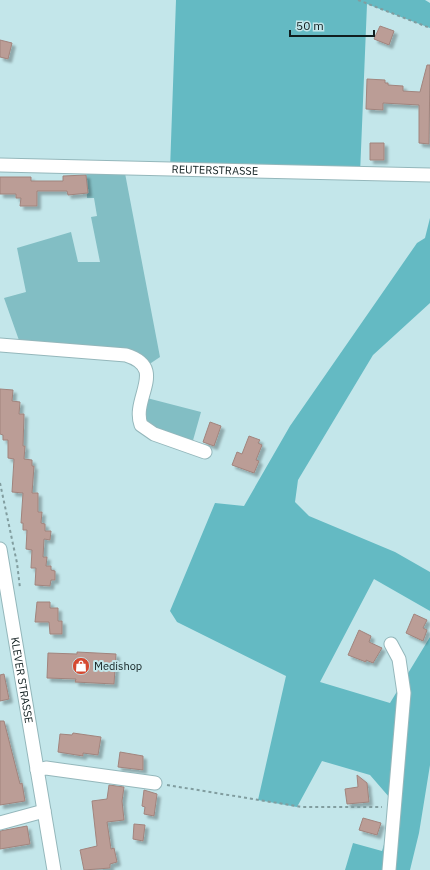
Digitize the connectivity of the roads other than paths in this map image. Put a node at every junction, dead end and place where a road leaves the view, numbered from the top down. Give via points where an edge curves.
1 (0, 165) edge
2 (430, 175) edge
3 (0, 345) edge
4 (204, 452) dead end
5 (0, 549) edge
6 (391, 644) dead end
7 (37, 770) junction
8 (156, 783) road end
9 (44, 812) junction
10 (0, 823) edge
11 (54, 870) edge
12 (389, 870) edge

1 - 2 street, REUTERSTRASSE
3 - 4 street via 126,355 141,361 147,375 138,411 142,425 154,434
5 - 7 street, KLEVER STRASSE
6 - 12 street via 399,659 404,693
7 - 8 street via 46,768
7 - 9 street, KLEVER STRASSE
9 - 10 street
9 - 11 street, KLEVER STRASSE

